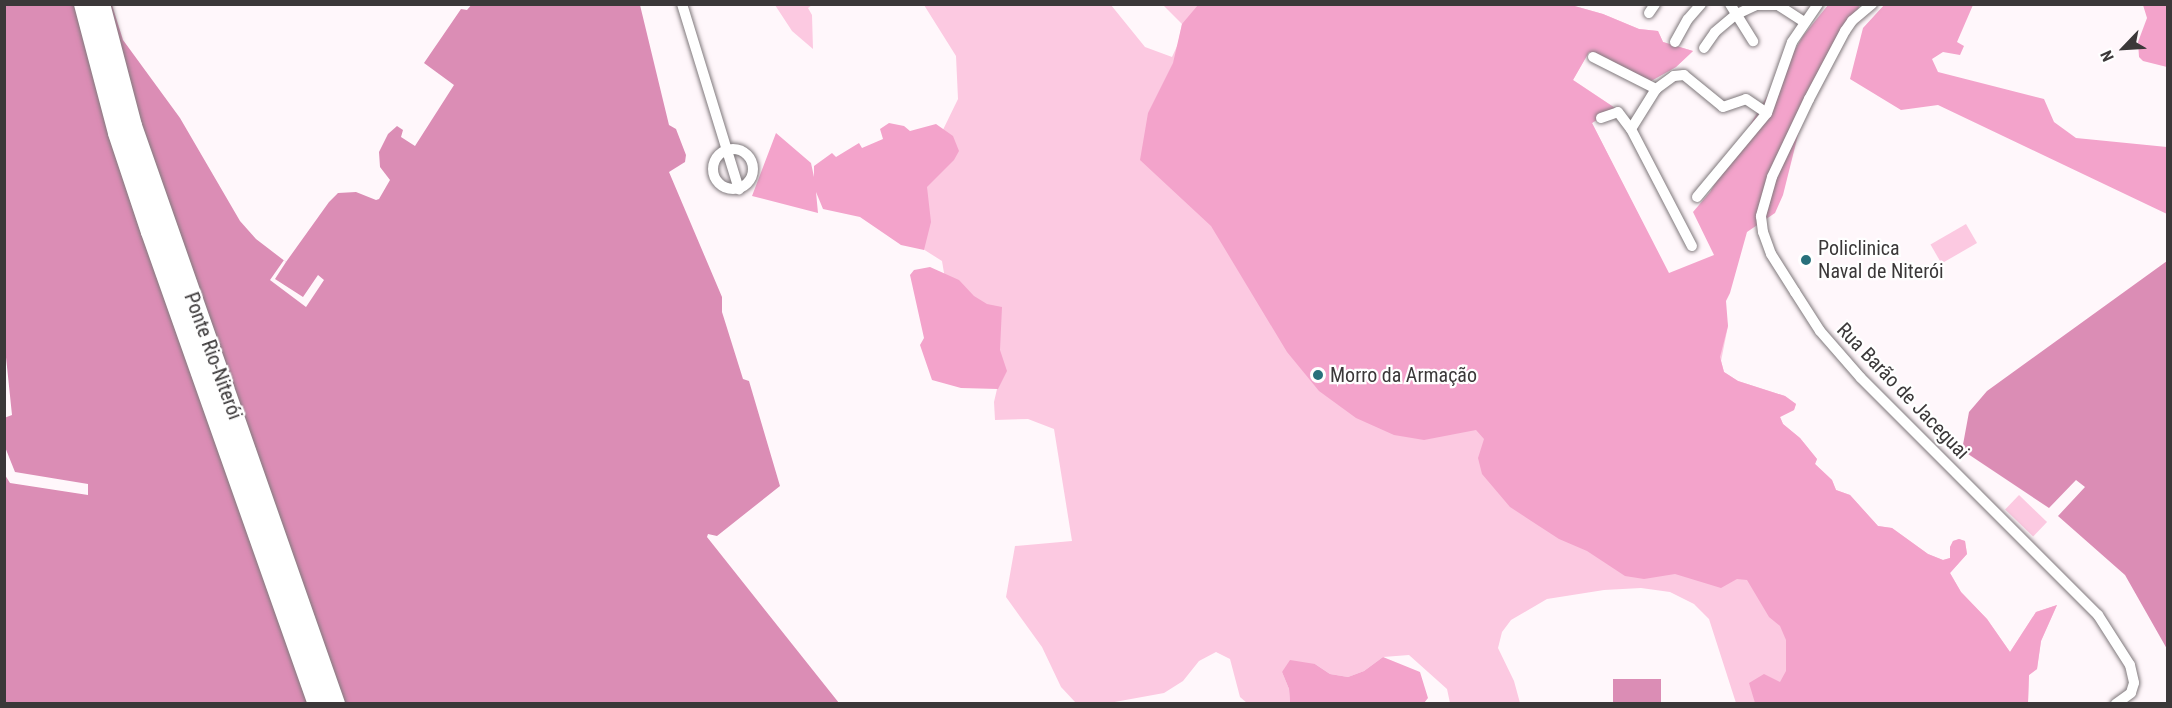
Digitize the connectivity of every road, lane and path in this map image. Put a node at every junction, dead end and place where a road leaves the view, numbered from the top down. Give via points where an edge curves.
1 (84, 4) edge
2 (100, 4) edge
3 (682, 4) edge
4 (1701, 4) edge
5 (1818, 4) edge
6 (1872, 4) edge
7 (1732, 10) edge
8 (1804, 22) junction
9 (1753, 41) dead end
10 (1675, 42) dead end
11 (1704, 48) dead end
12 (1593, 57) dead end
13 (1656, 89) junction
14 (1767, 113) junction
15 (1601, 118) dead end
16 (1631, 129) junction
17 (726, 150) junction
18 (739, 189) junction
19 (1696, 197) dead end
20 (1692, 246) dead end
21 (318, 704) edge
22 (335, 704) edge
23 (2116, 704) edge

1 - 21 highway, Ponte Rio-Niterói via 118,133 151,232
2 - 22 highway, Ponte Rio-Niterói via 132,126
3 - 17 street
4 - 10 street
5 - 8 street
6 - 23 street, Rua Barão de Jaceguai via 1845,31 1809,99 1772,177 1761,216 1762,232 1771,254 1820,331 1860,378 2098,615 2130,665 2134,683 2131,693
7 - 8 street via 1778,5
7 - 9 street
7 - 11 street
8 - 14 street via 1792,42
12 - 13 street
13 - 14 street via 1674,76 1684,75 1723,107 1746,99
13 - 16 street
14 - 19 street
15 - 16 street via 1618,112
16 - 20 street
17 - 18 street
17 - 18 street via 713,165 715,179 725,188
17 - 18 street via 744,153 752,163 752,176

